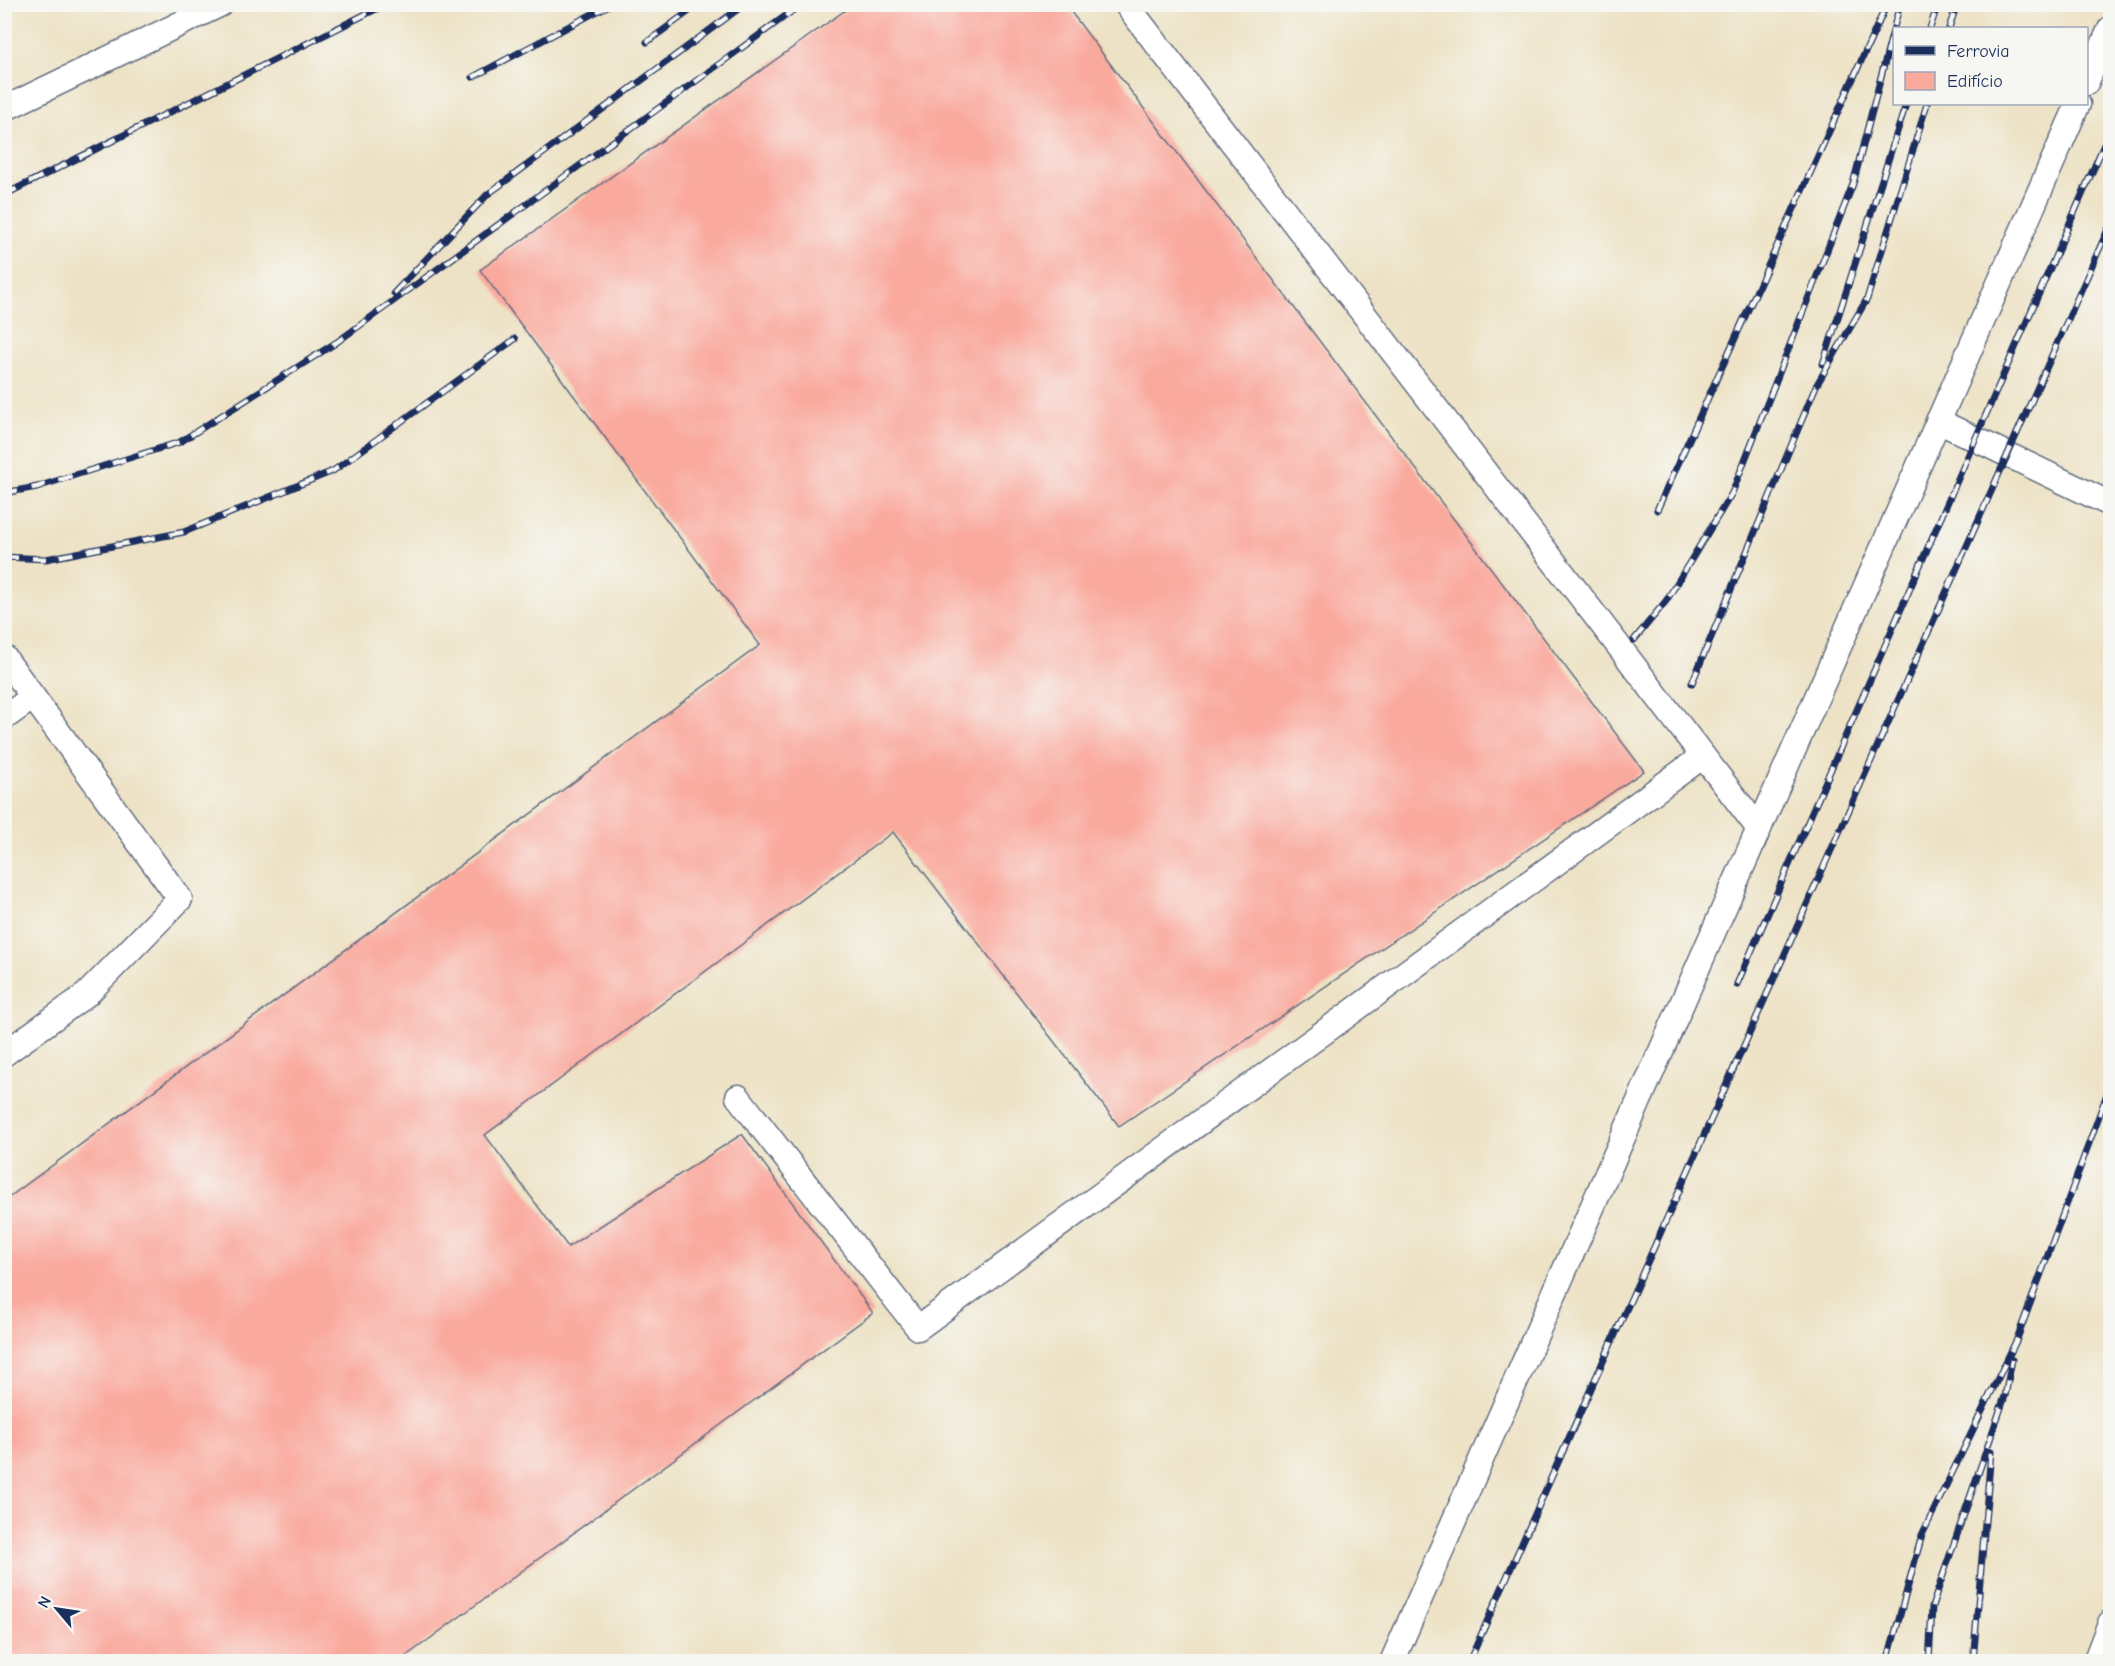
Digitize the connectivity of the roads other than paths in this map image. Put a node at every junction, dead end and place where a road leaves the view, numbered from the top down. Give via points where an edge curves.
1 (221, 4) edge
2 (1126, 4) edge
3 (2110, 29) edge
4 (2088, 79) edge
5 (2078, 105) edge
6 (4, 109) edge
7 (1938, 421) junction
8 (2110, 504) edge
9 (4, 657) edge
10 (33, 697) junction
11 (4, 718) edge
12 (1703, 756) junction
13 (1759, 829) junction
14 (4, 1054) edge
15 (738, 1097) dead end
16 (2110, 1623) edge
17 (1392, 1662) edge
18 (2095, 1662) edge

1 - 6 lane
2 - 12 lane
3 - 4 lane
5 - 7 lane
7 - 8 lane
7 - 13 lane
9 - 10 lane
10 - 11 lane
10 - 14 lane via 180,899 87,994
12 - 13 lane
12 - 15 lane via 918,1328
13 - 17 lane
16 - 18 lane

